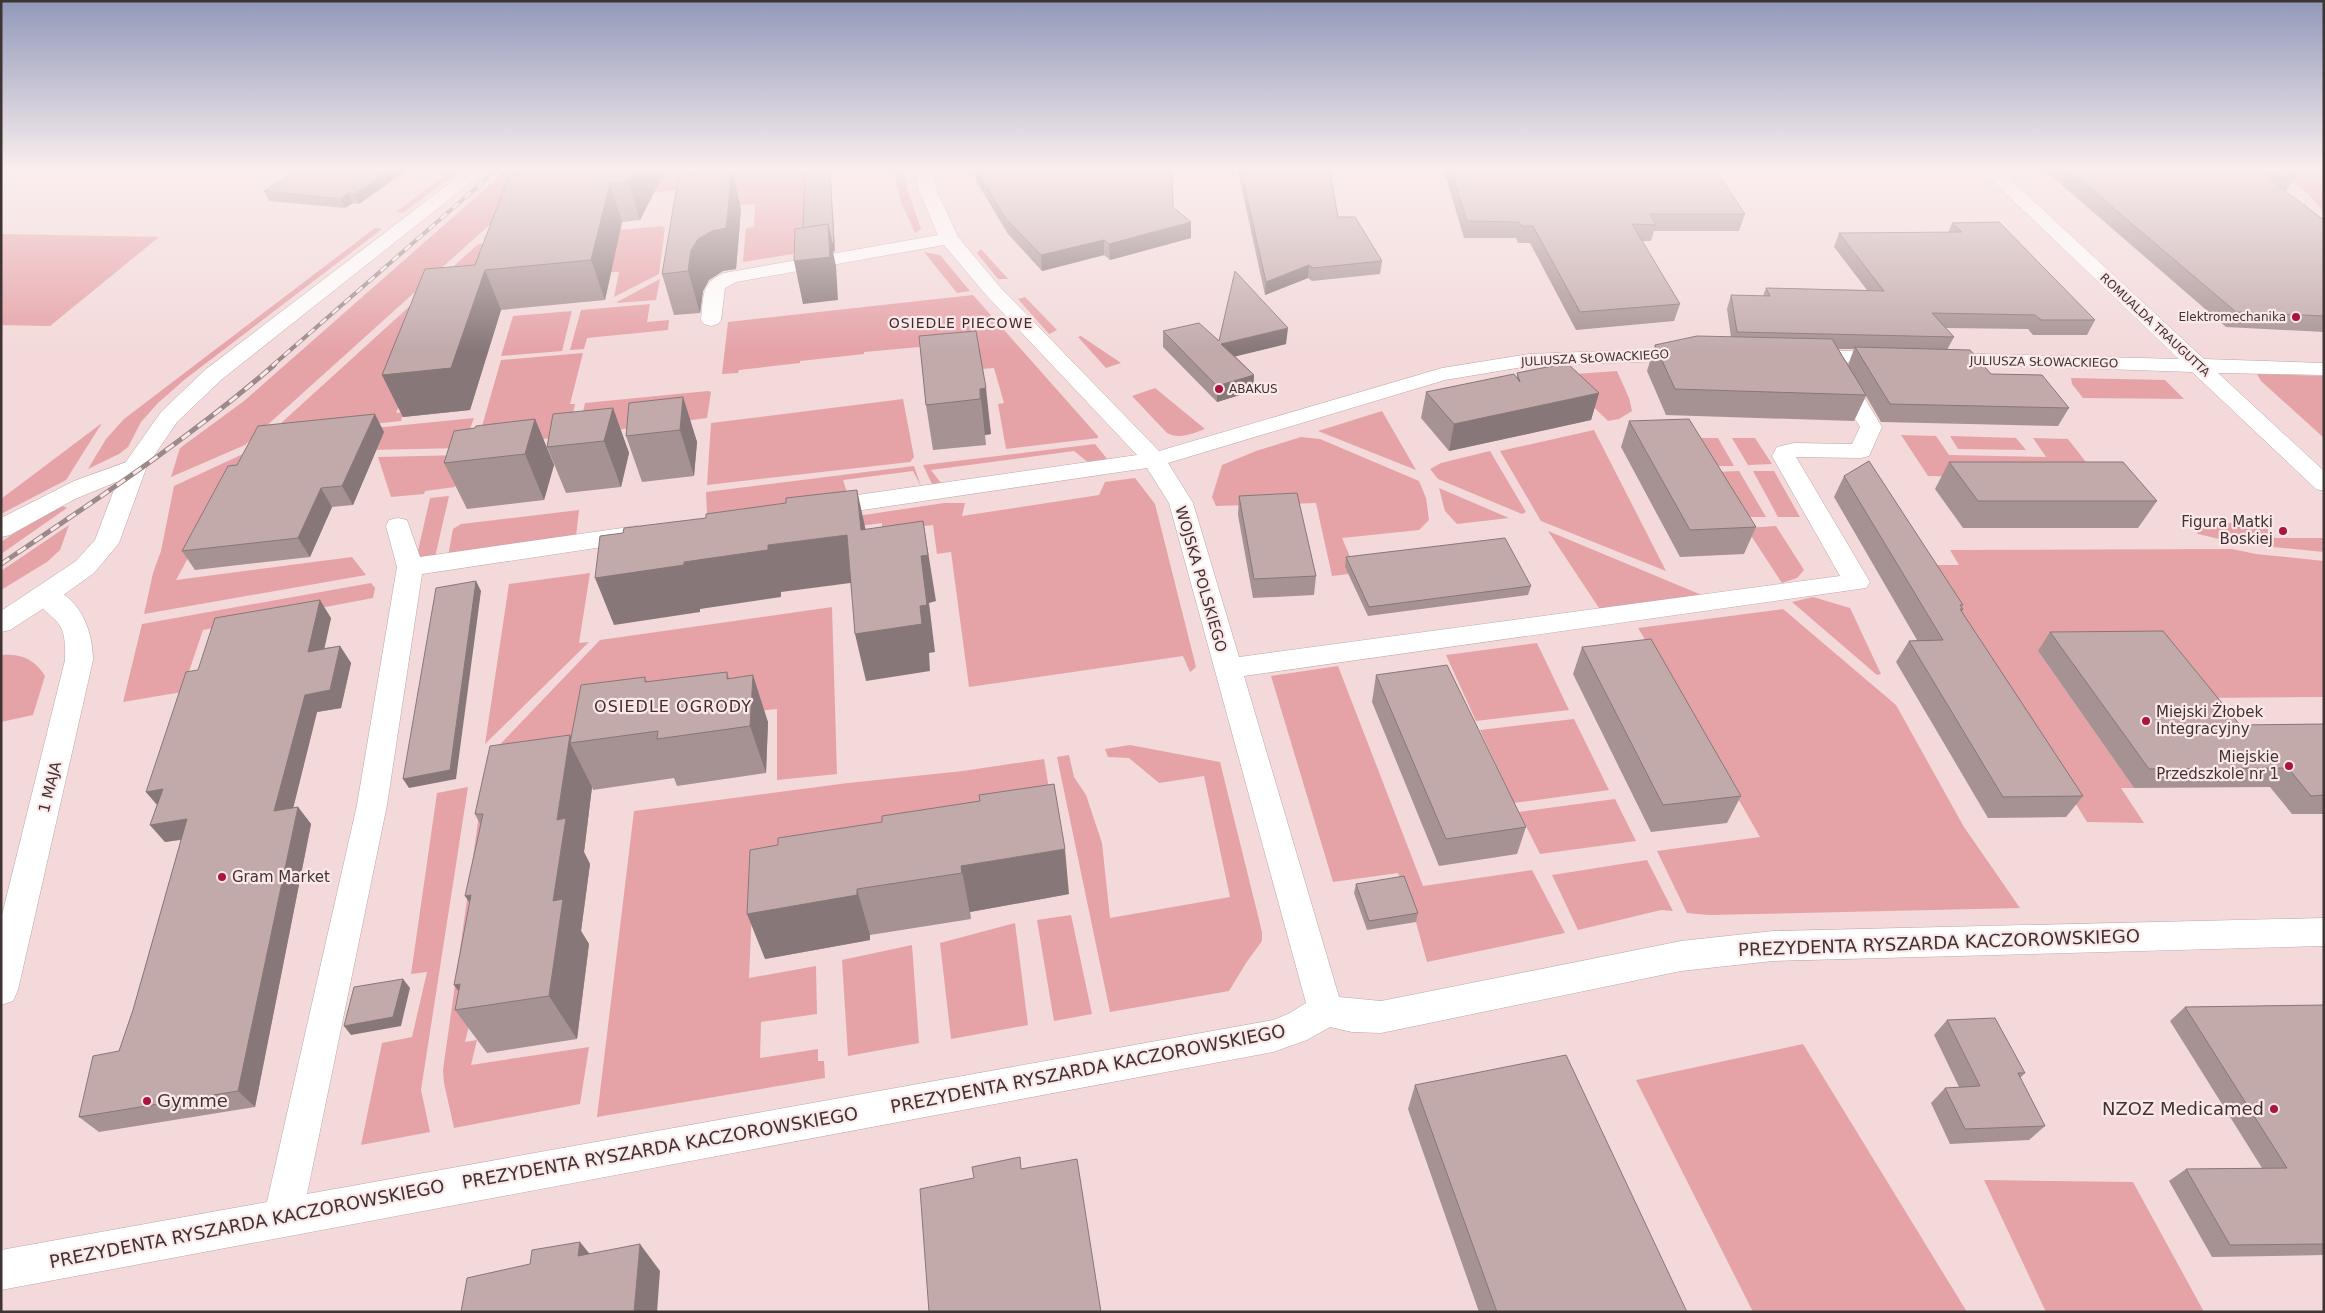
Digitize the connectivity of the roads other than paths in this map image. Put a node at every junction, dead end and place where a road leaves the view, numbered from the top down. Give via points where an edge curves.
1 (402, 228) edge
2 (944, 228) edge
3 (2052, 228) edge
4 (949, 239) junction
5 (711, 320) dead end
6 (1705, 354) edge
7 (1781, 355) edge
8 (1829, 356) junction
9 (2199, 366) junction
10 (2324, 369) edge
11 (1154, 460) junction
12 (135, 466) junction
13 (2324, 484) edge
14 (800, 511) edge
15 (398, 526) dead end
16 (1, 529) edge
17 (662, 530) edge
18 (410, 567) junction
19 (46, 595) junction
20 (1, 623) edge
21 (1227, 669) junction
22 (2324, 932) edge
23 (1, 990) edge
24 (1325, 1008) junction
25 (283, 1217) junction
26 (1, 1270) edge

1 - 12 street via 213,375 169,417
2 - 4 street, WOJSKA POLSKIEGO
3 - 9 street, ROMUALDA TRAUGUTTA
4 - 5 street via 731,277 715,287
4 - 11 street, WOJSKA POLSKIEGO
6 - 11 street, JULIUSZA SŁOWACKIEGO via 1529,360 1442,374
7 - 8 street, JULIUSZA SŁOWACKIEGO
8 - 9 street, JULIUSZA SŁOWACKIEGO
8 - 21 street via 1871,427 1861,451 1794,450 1784,452 1784,456 1857,582
9 - 10 street, JULIUSZA SŁOWACKIEGO
9 - 13 street, ROMUALDA TRAUGUTTA
11 - 14 street, JULIUSZA SŁOWACKIEGO
11 - 21 street, WOJSKA POLSKIEGO via 1181,504
12 - 16 street via 76,487
12 - 19 street via 106,543 85,568
15 - 18 street
17 - 18 street
18 - 25 street via 372,805
19 - 20 street
19 - 23 street, 1 MAJA via 73,619 80,639 79,660
21 - 24 street, WOJSKA POLSKIEGO
22 - 24 street, PREZYDENTA RYSZARDA KACZOROWSKIEGO via 1773,946 1681,956 1381,1017 1338,1014
24 - 25 street, PREZYDENTA RYSZARDA KACZOROWSKIEGO via 1297,1030 1273,1036
25 - 26 street, PREZYDENTA RYSZARDA KACZOROWSKIEGO

